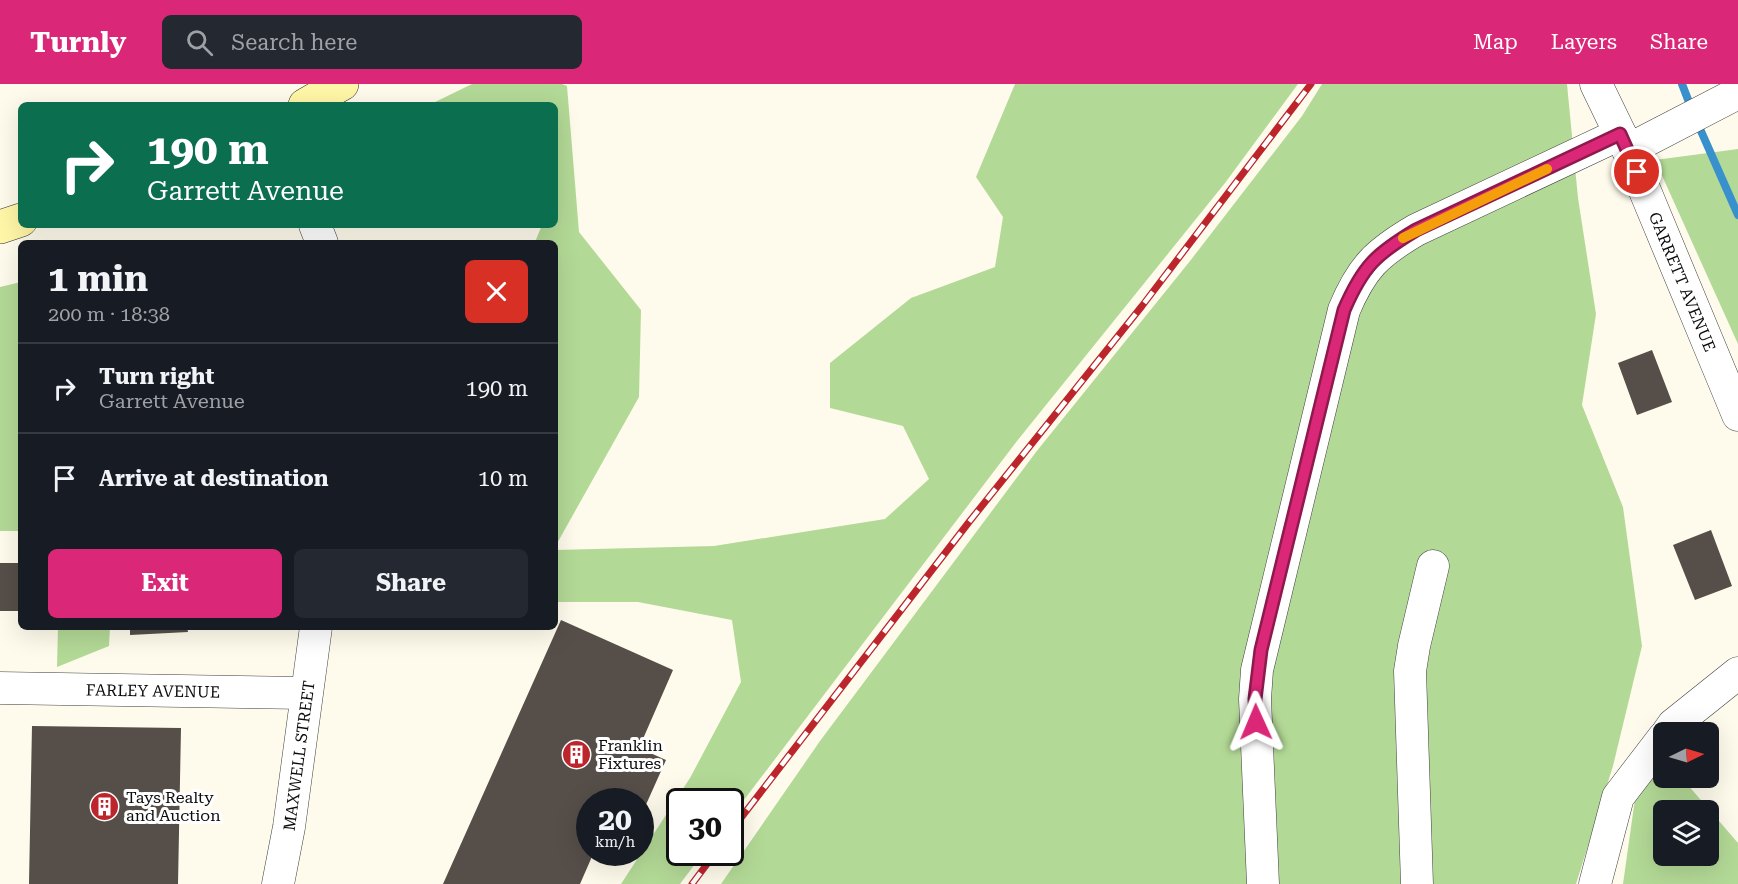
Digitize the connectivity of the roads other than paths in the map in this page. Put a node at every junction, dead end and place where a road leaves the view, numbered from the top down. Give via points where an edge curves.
1 (342, 84) edge
2 (1596, 84) edge
3 (1738, 93) edge
4 (310, 102) edge
5 (1624, 142) junction
6 (18, 221) edge
7 (0, 226) edge
8 (1738, 415) edge
9 (1433, 566) dead end
10 (316, 630) edge
11 (1738, 673) edge
12 (0, 688) edge
13 (306, 693) junction
14 (1677, 722) edge
15 (1653, 751) edge
16 (278, 884) edge
17 (1263, 884) edge
18 (1417, 884) edge
19 (1595, 884) edge

1 - 4 street
2 - 5 street, GARRETT AVENUE
3 - 5 street
5 - 8 street, GARRETT AVENUE
5 - 17 street via 1416,230 1389,246 1355,284 1344,310 1257,670
6 - 7 street
9 - 18 street via 1410,671
10 - 13 street, MAXWELL STREET
11 - 14 street
12 - 13 street, FARLEY AVENUE
13 - 16 street, MAXWELL STREET
15 - 19 street via 1617,797

